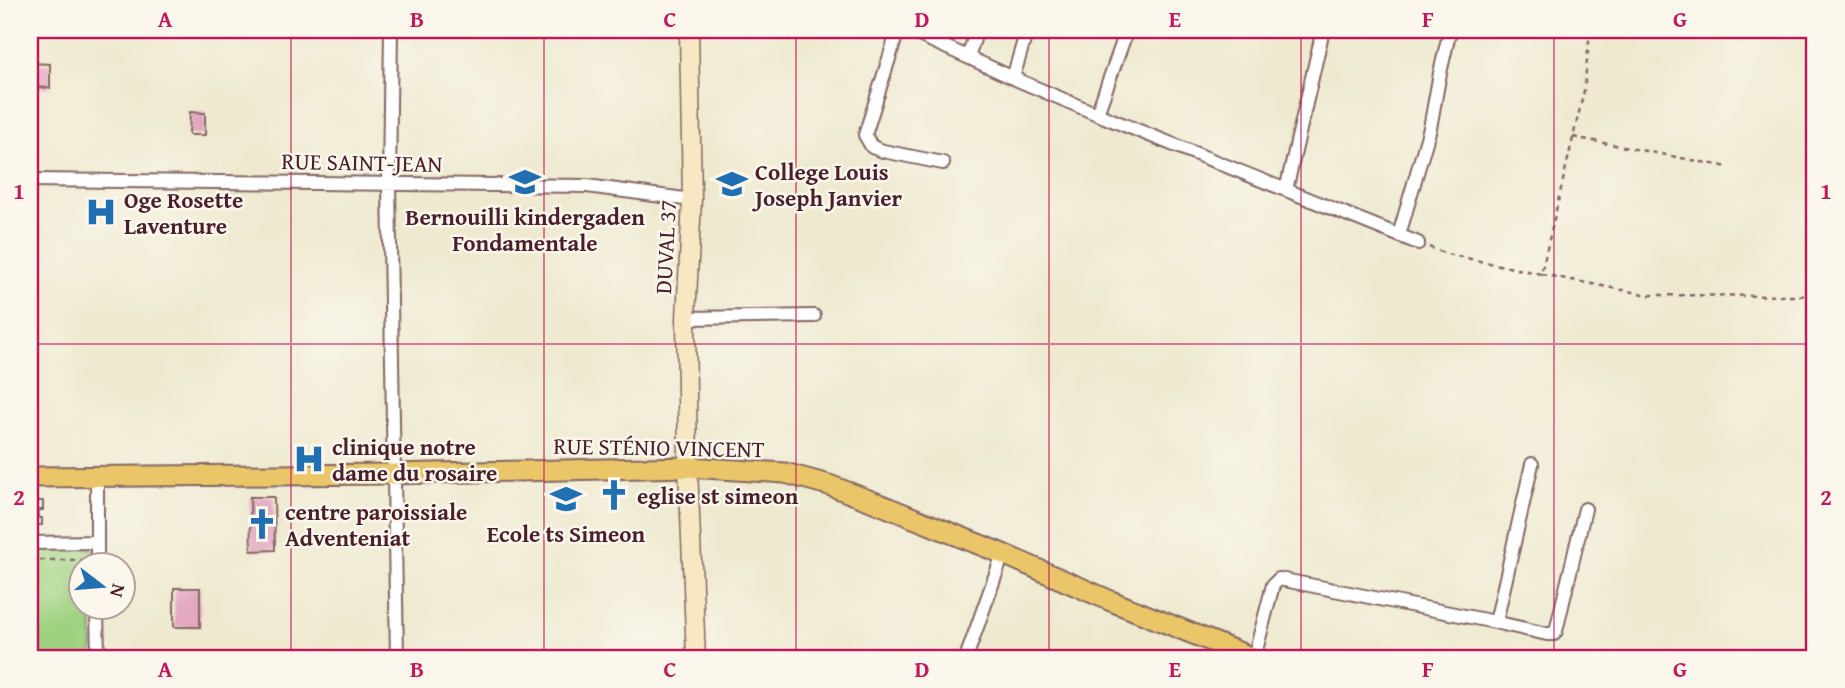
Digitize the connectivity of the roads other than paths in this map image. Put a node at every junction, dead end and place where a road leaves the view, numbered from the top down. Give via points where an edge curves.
1 (391, 30) edge
2 (690, 30) edge
3 (898, 30) edge
4 (908, 30) edge
5 (977, 30) edge
6 (1027, 30) edge
7 (1127, 30) edge
8 (1323, 30) edge
9 (1450, 30) edge
10 (968, 57) junction
11 (1013, 78) junction
12 (1097, 114) junction
13 (943, 163) dead end
14 (30, 180) edge
15 (389, 183) junction
16 (1286, 190) junction
17 (692, 200) junction
18 (1399, 235) junction
19 (1418, 243) road end
20 (814, 316) dead end
21 (686, 318) junction
22 (1532, 464) dead end
23 (688, 467) junction
24 (393, 474) junction
25 (97, 476) junction
26 (30, 477) edge
27 (1585, 509) dead end
28 (96, 542) junction
29 (30, 543) edge
30 (96, 552) edge
31 (1003, 554) junction
32 (97, 622) edge
33 (1496, 622) junction
34 (98, 656) edge
35 (397, 658) edge
36 (696, 658) edge
37 (966, 658) edge
38 (1253, 658) edge

1 - 15 street
2 - 17 street, DUVAL 37
3 - 13 street via 865,135 872,147 883,152
4 - 10 street
5 - 10 street
6 - 11 street
7 - 12 street
8 - 16 street
9 - 18 street via 1430,128
10 - 11 street
11 - 12 street
12 - 16 street
14 - 15 street, RUE SAINT-JEAN
15 - 17 street, RUE SAINT-JEAN via 587,186
15 - 24 street
16 - 18 street
17 - 21 street, DUVAL 37
18 - 19 street
20 - 21 street
21 - 23 street, DUVAL 37
22 - 33 street
23 - 24 main road, RUE STÉNIO VINCENT
23 - 31 main road, RUE STÉNIO VINCENT via 785,473 829,485
23 - 36 street, DUVAL 37
24 - 25 main road, RUE STÉNIO VINCENT
24 - 35 street
25 - 26 main road, RUE STÉNIO VINCENT
25 - 28 street
27 - 33 street via 1554,634
28 - 29 street
28 - 30 street
31 - 37 street
31 - 38 main road, RUE STÉNIO VINCENT
32 - 34 street
33 - 38 street via 1279,579 1273,585

